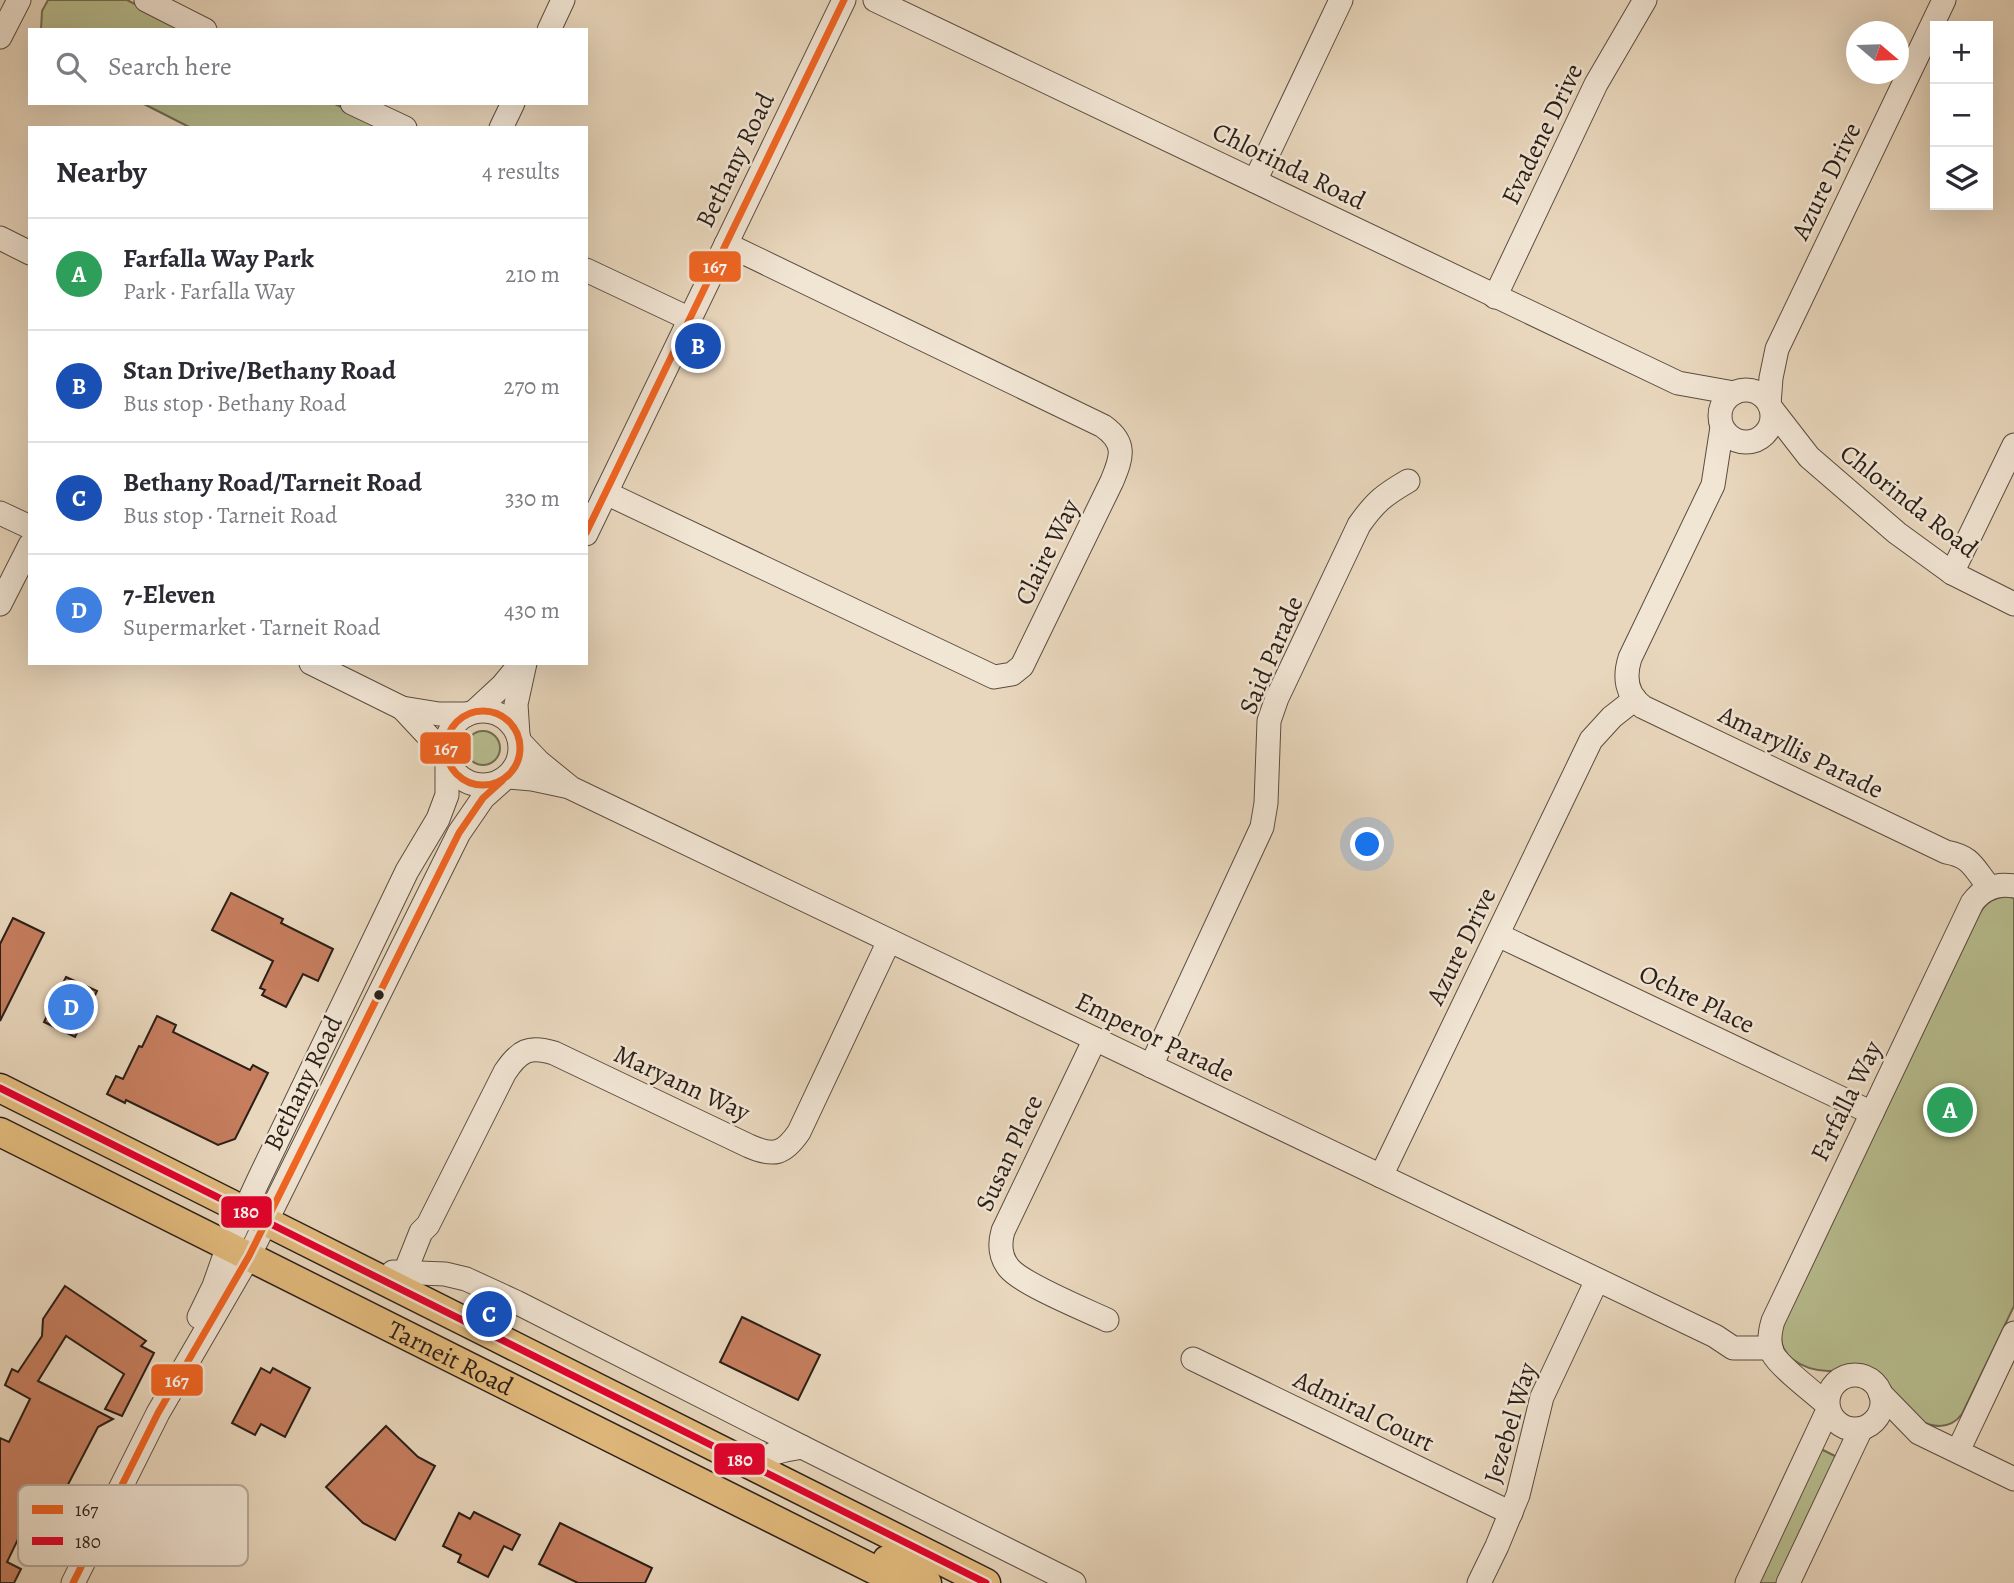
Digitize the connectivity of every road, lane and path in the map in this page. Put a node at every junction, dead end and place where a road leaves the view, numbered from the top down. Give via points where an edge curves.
1 (19, 0) edge
2 (146, 0) edge
3 (563, 0) edge
4 (844, 0) edge
5 (875, 0) edge
6 (1340, 0) edge
7 (1645, 0) edge
8 (1944, 0) edge
9 (201, 28) edge
10 (550, 28) edge
11 (0, 37) edge
12 (356, 105) edge
13 (512, 105) edge
14 (401, 126) edge
15 (502, 126) edge
16 (1255, 181) junction
17 (0, 238) edge
18 (726, 244) junction
19 (28, 252) edge
20 (588, 271) edge
21 (1495, 297) junction
22 (690, 319) junction
23 (1777, 349) junction
24 (1678, 383) junction
25 (1736, 393) junction
26 (1770, 406) junction
27 (1722, 426) junction
28 (1753, 441) junction
29 (2014, 445) edge
30 (1810, 457) junction
31 (1408, 481) dead end
32 (1713, 485) junction
33 (606, 493) junction
34 (0, 513) edge
35 (28, 526) edge
36 (588, 530) edge
37 (28, 549) edge
38 (1952, 573) junction
39 (0, 604) edge
40 (2014, 604) edge
41 (315, 665) edge
42 (521, 665) edge
43 (523, 665) edge
44 (1631, 693) junction
45 (402, 708) junction
46 (471, 713) junction
47 (519, 738) junction
48 (446, 757) junction
49 (504, 779) junction
50 (571, 788) junction
51 (2014, 886) edge
52 (1984, 892) junction
53 (1497, 935) junction
54 (889, 941) junction
55 (1095, 1039) junction
56 (1152, 1066) junction
57 (0, 1088) edge
58 (1872, 1113) junction
59 (0, 1132) edge
60 (1381, 1176) junction
61 (256, 1215) junction
62 (238, 1251) junction
63 (369, 1272) junction
64 (416, 1273) junction
65 (1597, 1280) junction
66 (1107, 1320) dead end
67 (2014, 1333) edge
68 (1770, 1340) junction
69 (1193, 1359) dead end
70 (1789, 1371) junction
71 (1849, 1376) junction
72 (1880, 1394) junction
73 (1828, 1407) junction
74 (1863, 1429) junction
75 (1919, 1433) junction
76 (802, 1447) junction
77 (1958, 1451) junction
78 (757, 1470) junction
79 (2014, 1479) edge
80 (122, 1485) edge
81 (1511, 1513) junction
82 (82, 1566) edge
83 (73, 1583) edge
84 (901, 1583) edge
85 (927, 1583) edge
86 (986, 1583) edge
87 (1074, 1583) edge
88 (1479, 1583) edge
89 (1747, 1583) edge
90 (1788, 1583) edge

1 - 11 street
2 - 9 street
3 - 10 street
4 - 18 street, Bethany Road
5 - 16 street, Chlorinda Road
6 - 16 street
7 - 21 street, Evadene Drive via 1596,84
8 - 23 street, Azure Drive
12 - 14 street
13 - 15 street
16 - 21 street, Chlorinda Road
17 - 19 street
18 - 22 street, Bethany Road
18 - 33 street, Claire Way via 1103,426 1119,442 1121,455 1112,481 1022,666 1012,674 994,677
20 - 22 street
21 - 24 street, Chlorinda Road
22 - 33 street, Bethany Road
23 - 25 street, Azure Drive
23 - 26 street, Azure Drive
24 - 25 street, Chlorinda Road
24 - 27 street, Chlorinda Road
25 - 26 street via 1758,393
25 - 27 street via 1723,405
26 - 28 street via 1769,429
26 - 30 street, Chlorinda Road
27 - 28 street via 1737,441
27 - 32 street
28 - 30 street, Chlorinda Road
28 - 32 street
29 - 38 street
30 - 38 street, Chlorinda Road via 1897,533
31 - 56 street, Said Parade via 1384,495 1359,525 1277,698 1269,721 1262,828
32 - 44 street via 1626,669
33 - 36 street, Bethany Road
34 - 35 street
37 - 39 street
38 - 40 street, Chlorinda Road
41 - 45 street
42 - 46 street
43 - 47 street via 516,704
44 - 52 street, Amaryllis Parade via 1643,707 1946,852
44 - 53 street, Azure Drive via 1591,740
45 - 46 street
45 - 48 street
46 - 47 street via 496,713 513,726
46 - 48 street via 452,726
47 - 49 street via 518,761
47 - 50 street, Emperor Parade
48 - 49 street via 452,771 470,784 491,785
48 - 61 street, Bethany Road via 447,795 438,819 407,871
49 - 50 street, Emperor Parade via 532,779
49 - 61 street, Bethany Road via 483,798 459,833
50 - 54 street, Emperor Parade
51 - 52 street via 2000,885
52 - 58 street, Farfalla Way via 1965,916
53 - 58 street, Ochre Place
53 - 60 street, Azure Drive
54 - 55 street, Emperor Parade
54 - 64 street, Maryann Way via 799,1132 782,1151 761,1151 554,1053 532,1049 521,1053 505,1072 428,1225
55 - 56 street, Emperor Parade
55 - 66 street, Susan Place via 1003,1231 1000,1252 1016,1276
56 - 60 street, Emperor Parade
57 - 61 main road, Tarneit Road
58 - 68 street, Farfalla Way via 1780,1303
59 - 62 main road, Tarneit Road
60 - 65 street, Emperor Parade
61 - 62 street, Bethany Road
61 - 63 main road, Tarneit Road
62 - 80 street, Bethany Road
62 - 84 main road, Tarneit Road
63 - 64 street, Tarneit Road
63 - 78 main road, Tarneit Road
64 - 76 street, Tarneit Road via 466,1279
65 - 68 street, Emperor Parade via 1715,1336
65 - 81 street, Jezebel Way via 1542,1396
67 - 77 street
68 - 70 street via 1777,1360
69 - 81 street, Admiral Court
70 - 71 street
70 - 73 street
71 - 72 street via 1871,1381
71 - 73 street via 1831,1389
72 - 74 street via 1877,1418
72 - 75 street
73 - 74 street via 1838,1424
73 - 89 street
74 - 75 street
74 - 90 street
75 - 77 street
76 - 78 street via 773,1453
76 - 87 street, Tarneit Road
77 - 79 street
78 - 85 main road via 757,1487 768,1501
78 - 86 main road, Tarneit Road
81 - 88 street, Jezebel Way
82 - 83 street, Bethany Road

